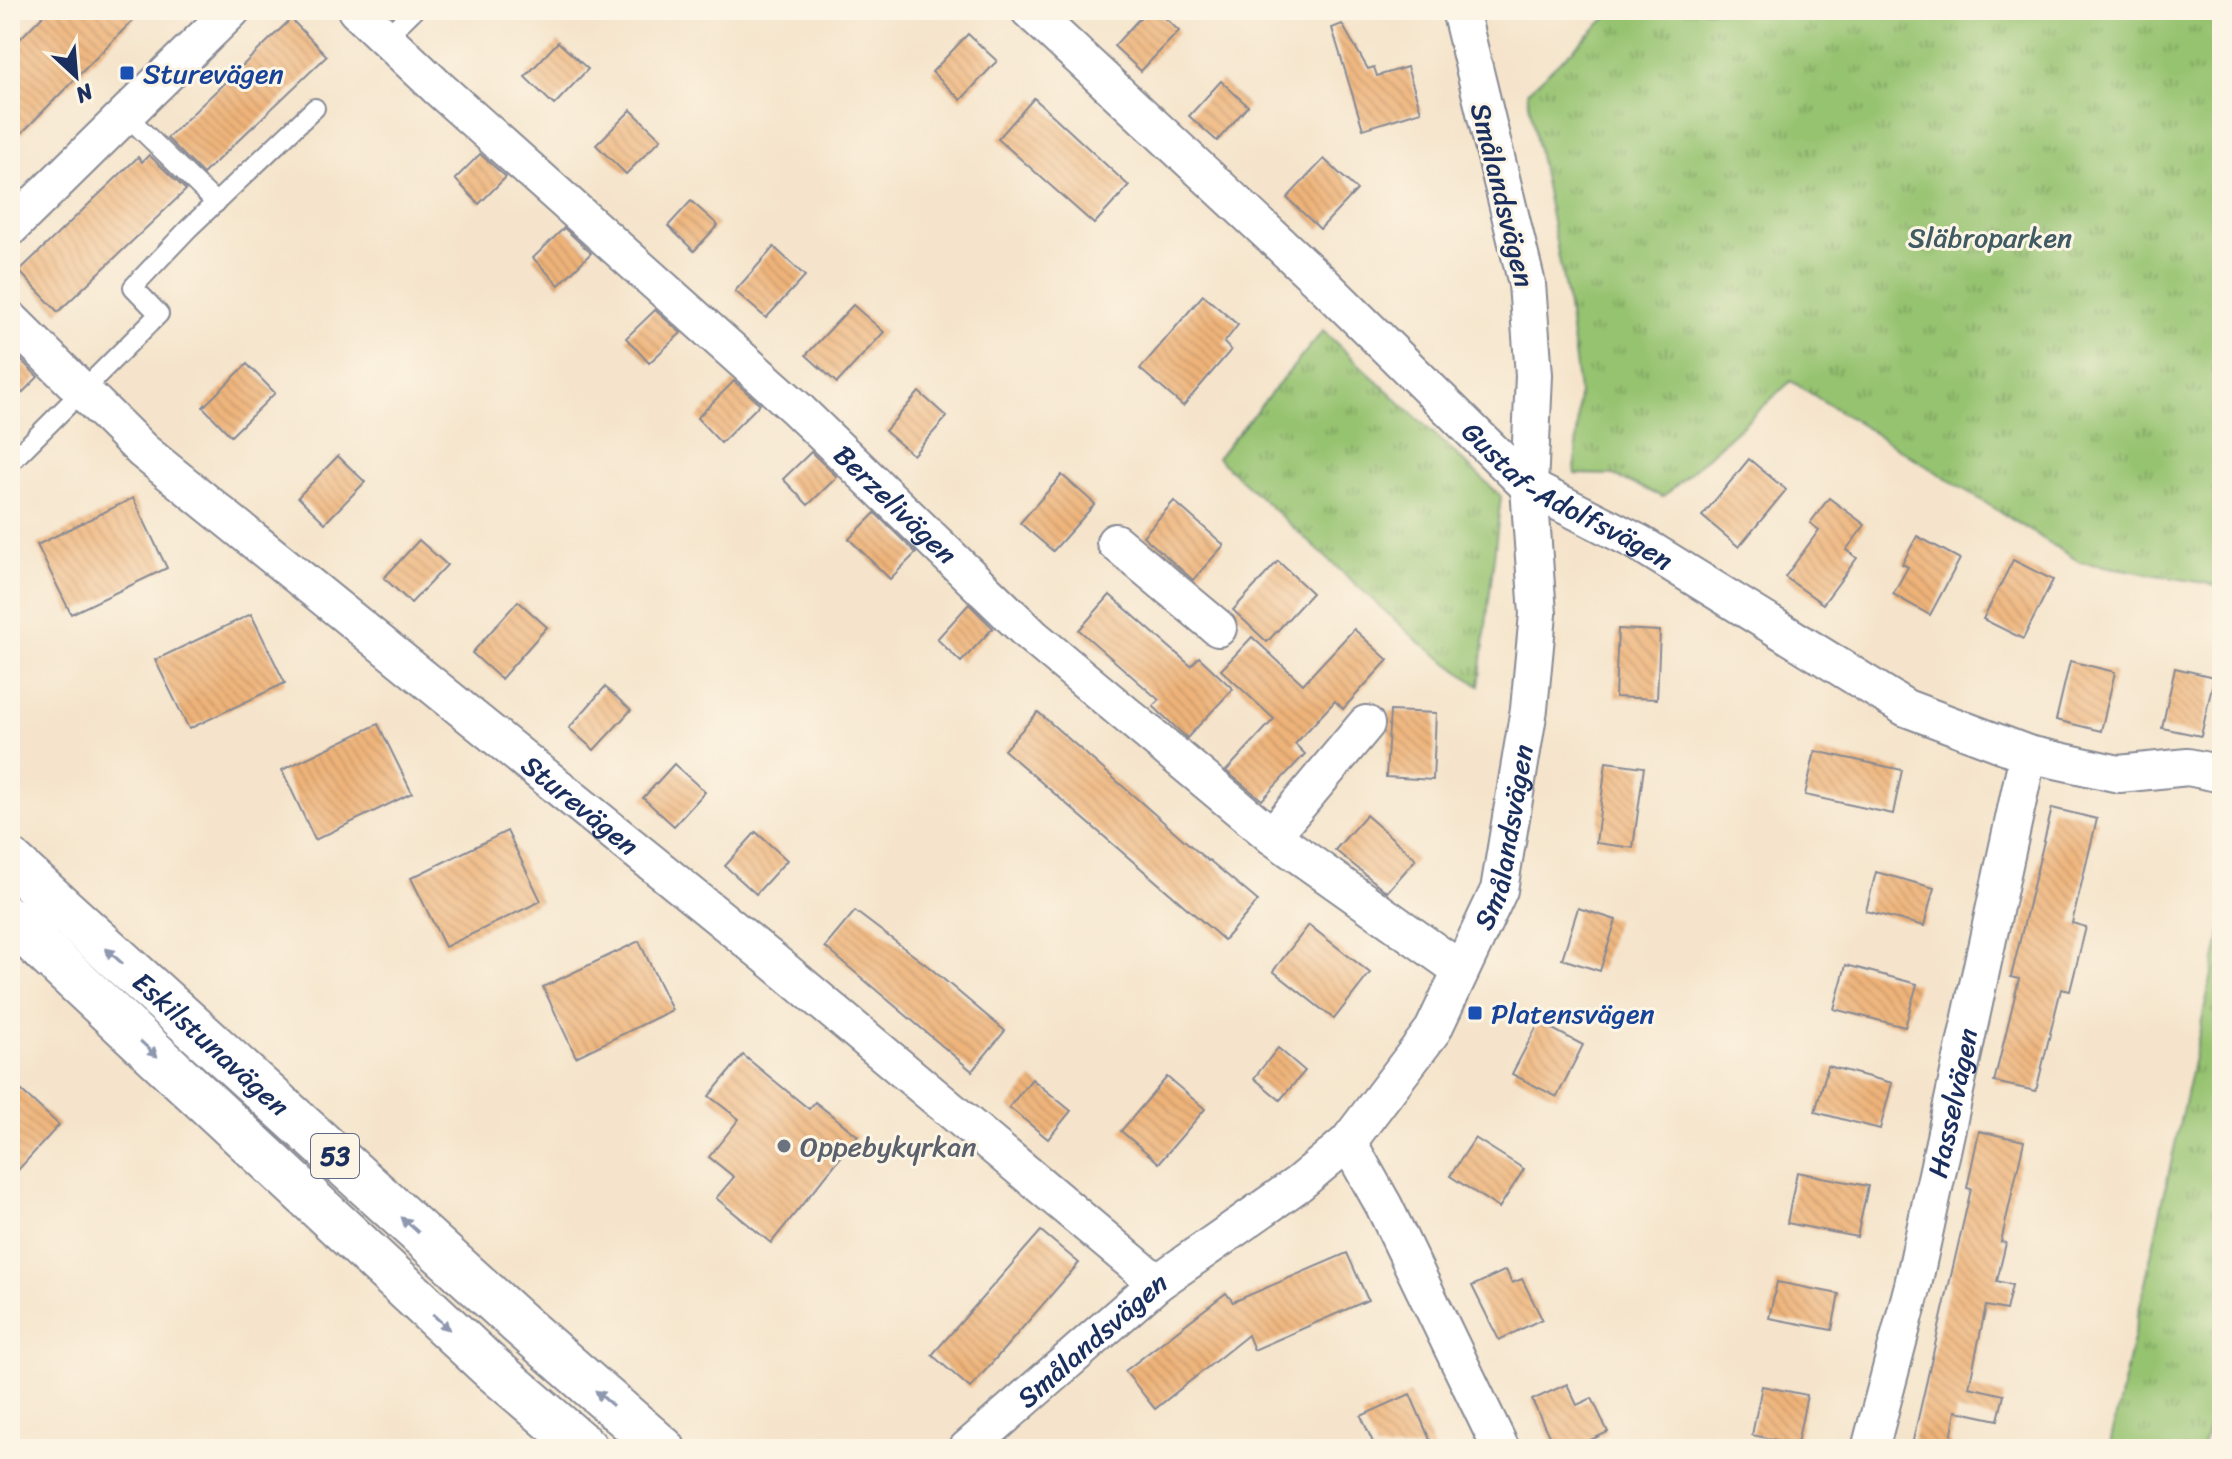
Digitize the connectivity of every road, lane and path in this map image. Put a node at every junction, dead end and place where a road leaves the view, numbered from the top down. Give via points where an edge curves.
1 (232, 10) edge
2 (356, 10) edge
3 (414, 10) edge
4 (1029, 10) edge
5 (1460, 10) edge
6 (385, 38) junction
7 (315, 108) dead end
8 (125, 114) junction
9 (216, 203) junction
10 (10, 228) edge
11 (10, 319) edge
12 (81, 391) junction
13 (10, 463) edge
14 (1529, 487) junction
15 (1115, 542) dead end
16 (1218, 628) dead end
17 (1366, 724) dead end
18 (2028, 754) junction
19 (2222, 774) edge
20 (1272, 836) junction
21 (10, 861) edge
22 (10, 919) edge
23 (1461, 970) junction
24 (1348, 1142) junction
25 (1157, 1283) junction
26 (586, 1449) edge
27 (663, 1449) edge
28 (967, 1449) edge
29 (1501, 1449) edge
30 (1870, 1449) edge

1 - 8 street
2 - 6 street, Berzelivägen
3 - 6 lane
4 - 14 street, Gustaf-Adolfsvägen via 1325,286
5 - 14 street, Smålandsvägen via 1527,284 1534,375
6 - 20 street, Berzelivägen via 796,408 1032,636
7 - 9 lane
8 - 9 lane
8 - 10 street
9 - 12 lane via 133,287 159,314
11 - 12 street, Sturevägen
12 - 13 lane
12 - 25 street, Sturevägen via 143,451 773,961
14 - 18 street, Gustaf-Adolfsvägen via 1639,543 1906,708
14 - 23 street, Smålandsvägen via 1538,614 1529,709 1499,890
15 - 16 street
17 - 20 street
18 - 19 street, Gustaf-Adolfsvägen via 2119,774 2188,767
18 - 30 street, Hasselvägen via 1913,1285
20 - 23 street, Berzelivägen
27 -> 21 main road, Eskilstunavägen / 53
22 -> 26 main road, Eskilstunavägen / 53 via 487,1364
23 - 24 street, Smålandsvägen via 1433,1030
24 - 25 street, Smålandsvägen via 1298,1184
24 - 29 street
25 - 28 street, Smålandsvägen

